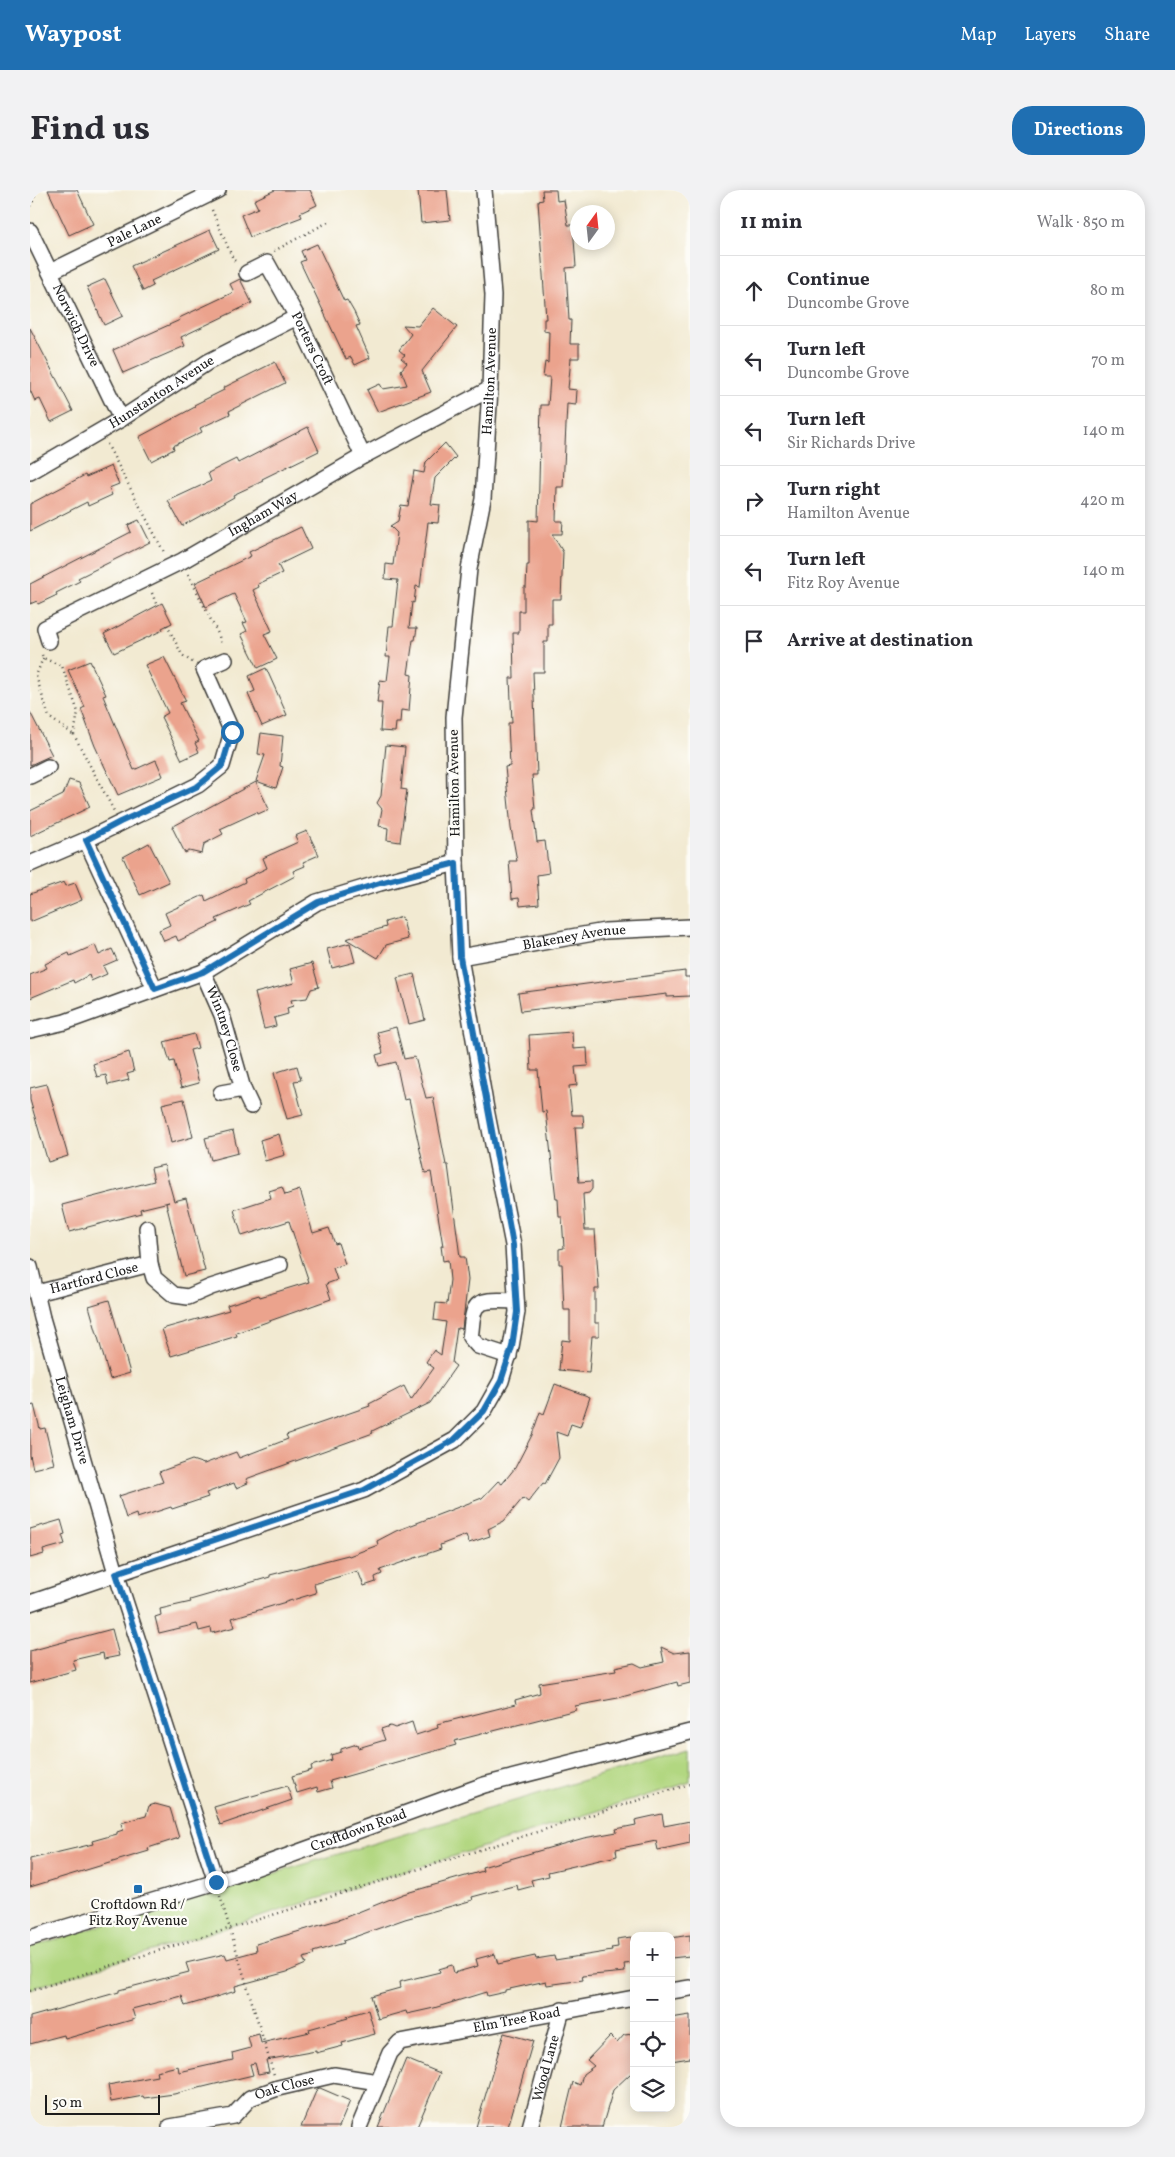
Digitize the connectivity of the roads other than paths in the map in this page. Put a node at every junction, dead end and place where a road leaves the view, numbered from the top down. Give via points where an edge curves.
1 (484, 190) edge
2 (203, 194) edge
3 (30, 231) edge
4 (50, 272) junction
5 (247, 273) road end
6 (297, 317) junction
7 (490, 389) junction
8 (122, 419) junction
9 (363, 456) junction
10 (30, 472) edge
11 (44, 645) road end
12 (225, 660) road end
13 (48, 767) dead end
14 (30, 776) edge
15 (86, 840) junction
16 (456, 863) junction
17 (30, 864) edge
18 (690, 927) edge
19 (460, 957) junction
20 (203, 972) junction
21 (155, 989) junction
22 (30, 1030) edge
23 (243, 1089) junction
24 (221, 1093) dead end
25 (251, 1106) dead end
26 (147, 1228) dead end
27 (150, 1264) junction
28 (280, 1265) dead end
29 (30, 1267) edge
30 (37, 1293) junction
31 (516, 1301) junction
32 (36, 1319) edge
33 (509, 1356) junction
34 (116, 1573) junction
35 (30, 1603) edge
36 (690, 1732) edge
37 (216, 1882) junction
38 (30, 1938) edge
39 (690, 1988) edge
40 (675, 1990) edge
41 (630, 1999) edge
42 (562, 2010) junction
43 (378, 2082) junction
44 (170, 2127) edge
45 (359, 2127) edge
46 (530, 2127) edge

1 - 7 street, Hamilton Avenue via 493,295
2 - 4 street, Pale Lane
3 - 4 street, Norwich Drive
4 - 8 street, Norwich Drive
5 - 6 street, Porters Croft via 267,263
6 - 8 street, Hunstanton Avenue via 208,362
6 - 9 street, Porters Croft
7 - 9 street, Ingham Way
7 - 16 street, Hamilton Avenue via 483,498 469,569 454,717
8 - 10 street, Hunstanton Avenue
9 - 11 street, Ingham Way via 177,564 45,628
12 - 15 street via 204,669 232,732 222,766 198,786
13 - 14 street
15 - 17 street
15 - 21 street
16 - 19 street, Hamilton Avenue
16 - 20 street via 318,902
18 - 19 street, Blakeney Avenue via 605,930
19 - 31 street, Hamilton Avenue via 513,1245
20 - 21 street
20 - 23 street, Wintney Close via 222,1014
21 - 22 street via 65,1022
23 - 24 street, Wintney Close
23 - 25 street, Wintney Close
26 - 27 street, Hartford Close
27 - 28 street, Hartford Close via 154,1278 174,1295 188,1297
27 - 30 street, Hartford Close
29 - 30 street, Leigham Drive
30 - 32 street, Leigham Drive
31 - 33 street, Hamilton Avenue
31 - 33 street via 479,1304 475,1308 470,1337 478,1346
32 - 34 street, Leigham Drive
33 - 34 street, Hamilton Avenue via 501,1381 484,1411 454,1440 414,1464 364,1490
34 - 35 street, Hamilton Avenue
34 - 37 street, Leigham Drive
36 - 37 street, Croftdown Road via 484,1785
37 - 38 street, Croftdown Road
39 - 40 street
41 - 42 street, Elm Tree Road
42 - 43 street, Elm Tree Road via 400,2042 390,2053
42 - 46 street, Wood Lane
43 - 44 street, Oak Close via 334,2075 250,2098 233,2116
43 - 45 street

